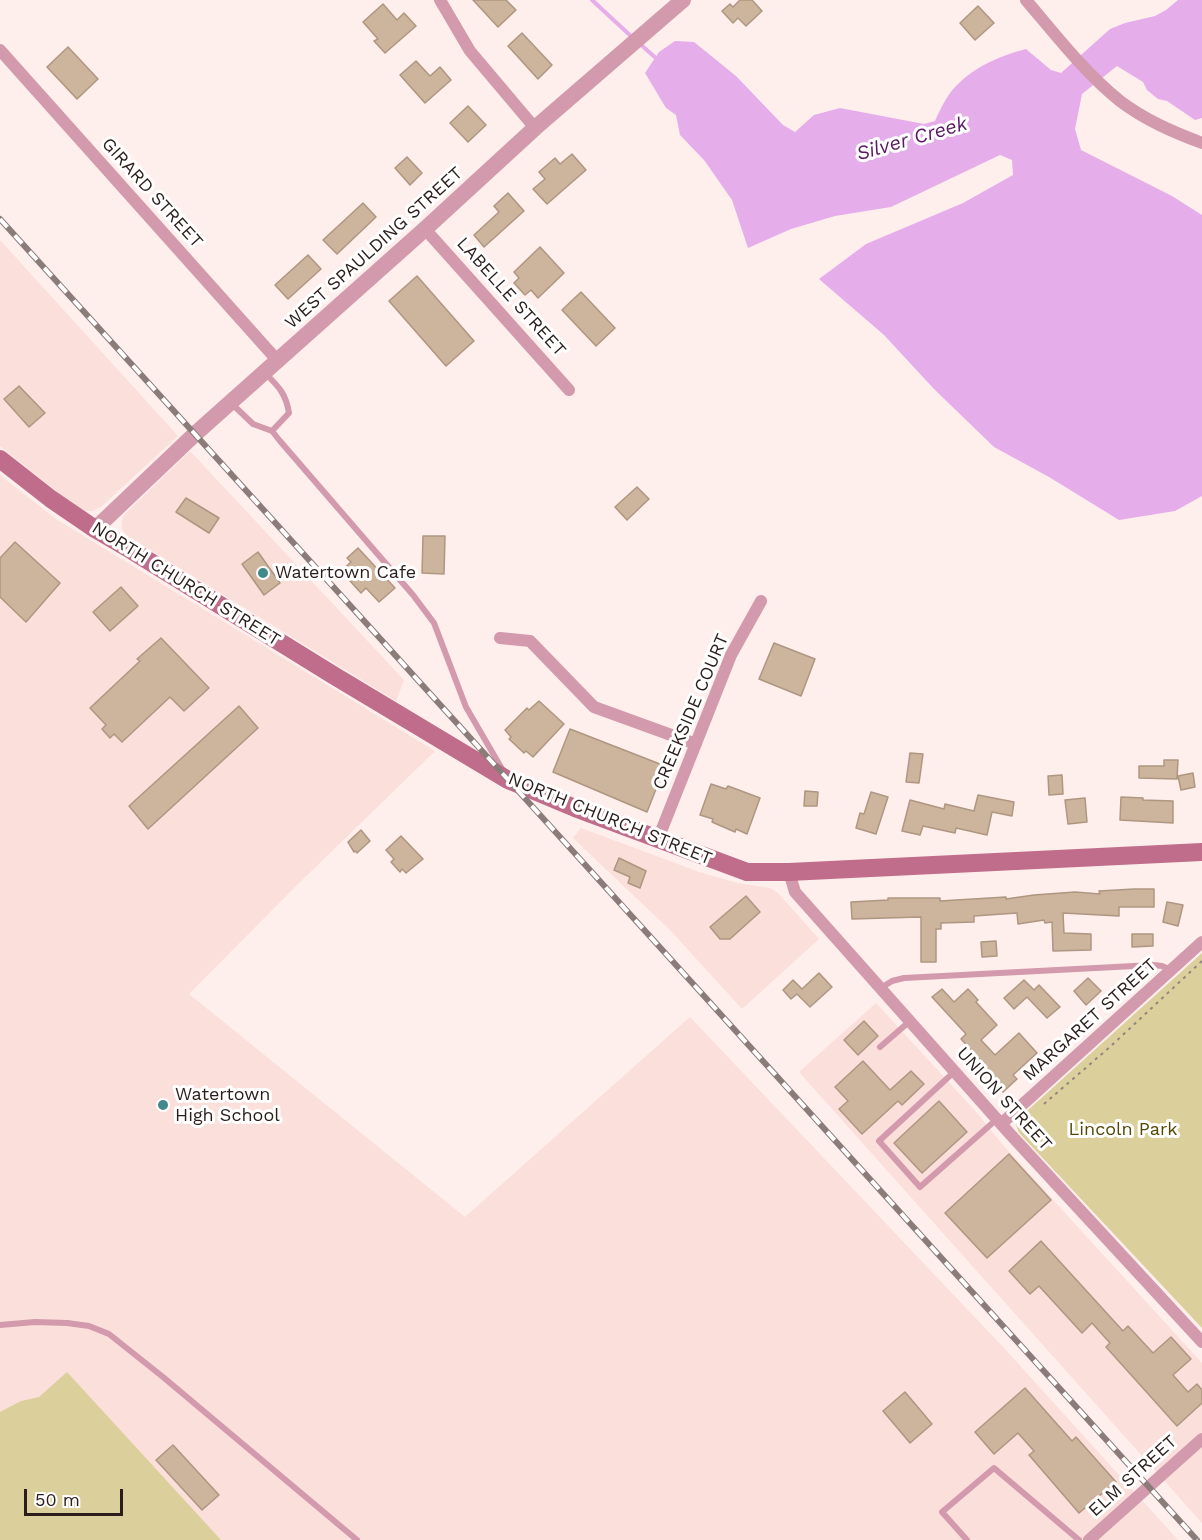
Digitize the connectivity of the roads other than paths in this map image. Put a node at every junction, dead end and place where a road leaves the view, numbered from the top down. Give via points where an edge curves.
1 (440, 0) edge
2 (683, 0) edge
3 (1026, 0) edge
4 (0, 50) edge
5 (535, 128) junction
6 (1202, 143) edge
7 (426, 229) junction
8 (277, 360) junction
9 (264, 372) junction
10 (569, 390) dead end
11 (230, 402) junction
12 (272, 430) junction
13 (0, 459) edge
14 (95, 529) junction
15 (761, 601) dead end
16 (500, 638) dead end
17 (696, 744) junction
18 (508, 780) junction
19 (658, 839) junction
20 (1202, 852) edge
21 (789, 872) junction
22 (1202, 942) edge
23 (1171, 970) junction
24 (880, 988) junction
25 (910, 1021) junction
26 (880, 1047) dead end
27 (955, 1071) junction
28 (999, 1121) junction
29 (0, 1325) edge
30 (1202, 1342) edge
31 (1202, 1439) edge
32 (357, 1540) edge
33 (967, 1540) edge
34 (1078, 1540) edge
35 (1089, 1540) edge

1 - 5 street via 470,51
2 - 5 street, WEST SPAULDING STREET
3 - 6 street via 1120,100 1155,123
4 - 8 street, GIRARD STREET
5 - 7 street, WEST SPAULDING STREET
7 - 8 street, WEST SPAULDING STREET
7 - 10 street, LABELLE STREET
8 - 9 street, WEST SPAULDING STREET
9 - 11 street, WEST SPAULDING STREET
9 - 12 lane via 282,390 288,404 289,413
11 - 12 lane via 253,424
11 - 14 street, WEST SPAULDING STREET
12 - 18 lane via 434,623 466,707
13 - 14 main road, NORTH CHURCH STREET
14 - 18 main road, NORTH CHURCH STREET
15 - 17 street, CREEKSIDE COURT via 731,655
16 - 17 street via 530,641 594,707
17 - 19 street, CREEKSIDE COURT
18 - 19 main road, NORTH CHURCH STREET
19 - 21 main road, NORTH CHURCH STREET via 747,872
20 - 21 main road, NORTH CHURCH STREET
21 - 24 street, UNION STREET via 795,892
22 - 23 street, MARGARET STREET
23 - 24 lane via 1153,965 904,978
23 - 28 street, MARGARET STREET
24 - 25 street, UNION STREET
25 - 26 lane
25 - 27 street, UNION STREET
27 - 28 street, UNION STREET
27 - 28 lane via 879,1141 920,1187
28 - 30 street, UNION STREET
29 - 32 lane via 67,1323 109,1334
31 - 35 street, ELM STREET
33 - 34 lane via 942,1512 994,1468

